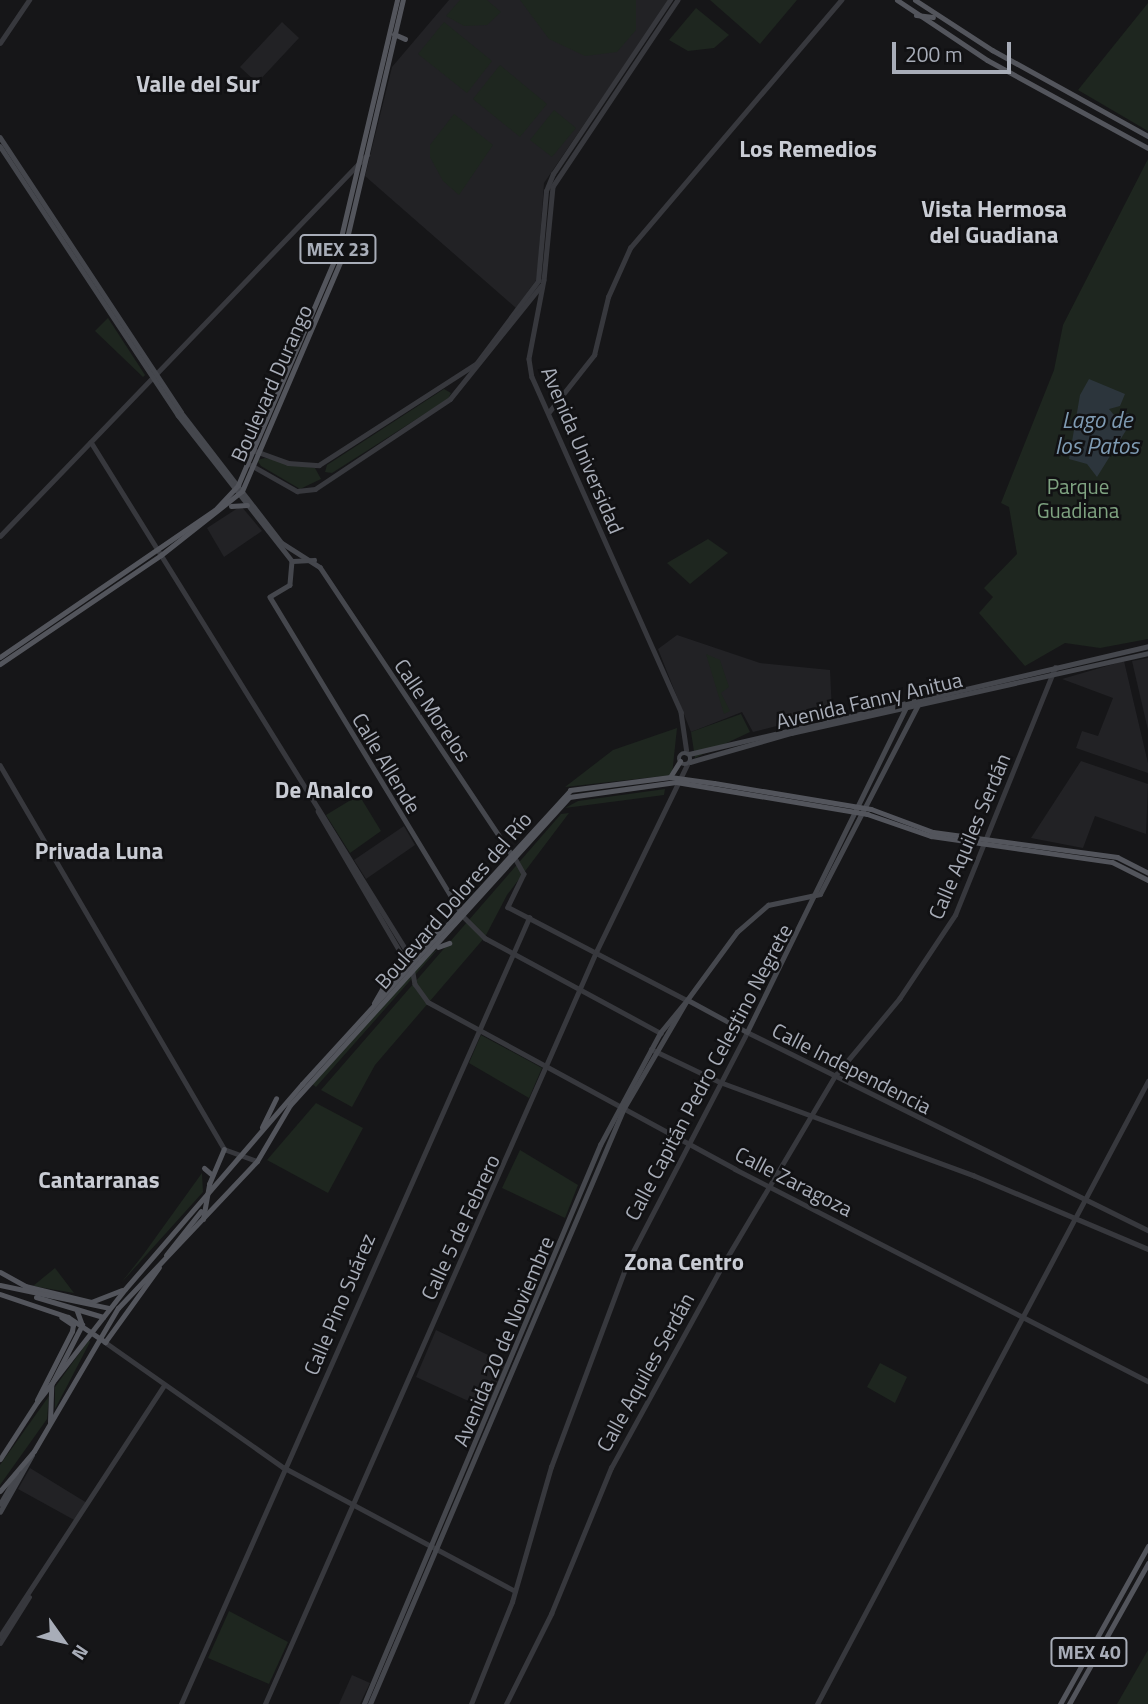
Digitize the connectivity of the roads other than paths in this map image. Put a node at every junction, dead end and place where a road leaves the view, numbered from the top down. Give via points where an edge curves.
1 (29, 0) edge
2 (397, 0) edge
3 (403, 0) edge
4 (670, 0) edge
5 (678, 0) edge
6 (841, 0) edge
7 (897, 0) edge
8 (915, 0) edge
9 (916, 15) junction
10 (946, 22) junction
11 (652, 33) junction
12 (394, 34) junction
13 (405, 39) dead end
14 (0, 43) edge
15 (1022, 67) junction
16 (1009, 72) junction
17 (1024, 80) junction
18 (1148, 136) edge
19 (0, 137) edge
20 (0, 146) edge
21 (1148, 148) edge
22 (367, 155) junction
23 (360, 160) junction
24 (541, 281) junction
25 (153, 376) junction
26 (549, 412) junction
27 (91, 442) junction
28 (255, 451) junction
29 (250, 464) junction
30 (238, 490) junction
31 (247, 505) junction
32 (225, 509) junction
33 (0, 536) edge
34 (160, 553) junction
35 (314, 560) junction
36 (292, 561) junction
37 (1148, 646) edge
38 (1148, 653) edge
39 (0, 657) edge
40 (0, 664) edge
41 (1055, 667) junction
42 (1028, 674) junction
43 (1056, 674) junction
44 (1023, 680) junction
45 (920, 701) junction
46 (908, 705) junction
47 (913, 716) junction
48 (902, 719) junction
49 (688, 753) junction
50 (679, 763) junction
51 (688, 764) junction
52 (0, 765) edge
53 (716, 778) dead end
54 (674, 781) junction
55 (724, 785) junction
56 (706, 787) junction
57 (715, 793) dead end
58 (854, 809) junction
59 (863, 810) junction
60 (318, 811) junction
61 (924, 824) dead end
62 (933, 832) junction
63 (1010, 837) dead end
64 (988, 842) junction
65 (1019, 844) junction
66 (1099, 851) dead end
67 (514, 856) junction
68 (1110, 856) junction
69 (1148, 873) edge
70 (1148, 880) edge
71 (815, 897) junction
72 (508, 907) joint
73 (462, 914) junction
74 (529, 918) junction
75 (445, 928) junction
76 (424, 942) dead end
77 (449, 943) dead end
78 (435, 948) junction
79 (596, 952) junction
80 (511, 953) junction
81 (411, 970) junction
82 (388, 979) dead end
83 (581, 990) junction
84 (687, 1000) junction
85 (373, 1008) junction
86 (477, 1030) junction
87 (747, 1032) junction
88 (663, 1034) junction
89 (653, 1050) junction
90 (546, 1068) junction
91 (834, 1076) junction
92 (720, 1082) junction
93 (1148, 1082) edge
94 (276, 1098) dead end
95 (622, 1107) junction
96 (810, 1115) junction
97 (260, 1133) junction
98 (686, 1142) junction
99 (224, 1149) junction
100 (244, 1156) junction
101 (257, 1161) junction
102 (204, 1168) dead end
103 (212, 1175) junction
104 (769, 1186) junction
105 (1084, 1200) junction
106 (204, 1203) junction
107 (1076, 1217) junction
108 (203, 1219) junction
109 (1148, 1230) edge
110 (1148, 1248) edge
111 (164, 1260) junction
112 (0, 1272) edge
113 (17, 1283) junction
114 (0, 1285) edge
115 (125, 1289) junction
116 (0, 1294) edge
117 (33, 1294) junction
118 (109, 1308) junction
119 (118, 1308) junction
120 (77, 1311) junction
121 (55, 1313) junction
122 (102, 1317) junction
123 (1025, 1317) junction
124 (110, 1318) junction
125 (120, 1320) junction
126 (82, 1325) junction
127 (94, 1334) junction
128 (105, 1342) junction
129 (1148, 1381) edge
130 (164, 1384) junction
131 (51, 1385) junction
132 (37, 1402) junction
133 (50, 1426) junction
134 (34, 1451) junction
135 (0, 1459) edge
136 (283, 1467) junction
137 (20, 1469) junction
138 (0, 1491) edge
139 (0, 1504) edge
140 (352, 1506) junction
141 (0, 1512) edge
142 (1148, 1546) edge
143 (434, 1548) junction
144 (1148, 1563) edge
145 (515, 1591) junction
146 (1118, 1601) junction
147 (0, 1621) edge
148 (1115, 1622) junction
149 (8, 1627) junction
150 (0, 1636) edge
151 (0, 1643) edge
152 (181, 1704) edge
153 (265, 1704) edge
154 (364, 1704) edge
155 (370, 1704) edge
156 (471, 1704) edge
157 (506, 1704) edge
158 (817, 1704) edge
159 (1060, 1704) edge
160 (1069, 1704) edge

1 - 14 street
2 - 23 main road, Boulevard Durango / MEX 23
3 - 12 main road, Boulevard Durango / MEX 23
4 - 11 street, Avenida Universidad
5 - 11 street, Avenida Universidad
6 - 26 street via 631,248 608,297 594,355
7 - 9 main road
8 - 10 main road
9 - 10 main road
9 - 16 main road
10 - 15 main road
11 - 24 street, Avenida Universidad via 553,187
12 - 13 main road
12 - 22 main road, Boulevard Durango / MEX 23
15 - 16 main road
15 - 17 main road
15 - 18 main road
16 - 17 main road
17 - 21 main road
19 - 25 main road
20 - 25 main road
22 - 23 street
22 - 28 main road, Boulevard Durango / MEX 23 via 340,264
23 - 25 street
23 - 28 main road, Boulevard Durango / MEX 23 via 337,254
24 - 26 street, Avenida Universidad via 529,359
24 - 28 street via 469,370 338,455 306,466
24 - 29 street via 450,399 327,481 307,492 297,491
25 - 27 street
25 - 30 main road
26 - 49 street, Avenida Universidad via 681,712
27 - 33 street
27 - 34 street
28 - 29 main road, Boulevard Durango / MEX 23
29 - 30 main road, Boulevard Durango / MEX 23
30 - 31 main road
30 - 32 main road, Boulevard Durango / MEX 23
30 - 34 main road, Boulevard Durango / MEX 23
30 - 35 main road via 285,546
31 - 32 main road
31 - 36 main road
32 - 34 main road, Boulevard Durango / MEX 23
34 - 39 main road, Boulevard Durango / MEX 23
34 - 40 main road, Boulevard Durango / MEX 23
34 - 60 street
35 - 36 main road
35 - 67 main road, Calle Morelos
36 - 73 main road, Calle Allende via 290,585 270,597
37 - 41 main road, Avenida Fanny Anitua
38 - 43 main road, Avenida Fanny Anitua
41 - 42 main road, Avenida Fanny Anitua
41 - 43 street
42 - 44 main road
42 - 45 main road, Avenida Fanny Anitua
43 - 44 main road, Avenida Fanny Anitua
43 - 64 street, Calle Aquiles Serdán
44 - 45 main road, Avenida Fanny Anitua
45 - 46 main road, Avenida Fanny Anitua
45 - 47 main road, Calle Capitán Pedro Celestino Negrete
46 - 47 main road
46 - 48 main road, Calle Capitán Pedro Celestino Negrete
46 - 49 main road, Avenida Fanny Anitua
46 - 51 main road, Avenida Fanny Anitua
47 - 48 main road
47 - 59 main road, Calle Capitán Pedro Celestino Negrete
48 - 58 main road, Calle Capitán Pedro Celestino Negrete
49 - 50 main road
49 - 51 main road
50 - 51 main road
50 - 54 main road
51 - 54 street, Calle 5 de Febrero
52 - 99 street
53 - 55 main road
54 - 55 main road, Boulevard Dolores del Río
54 - 56 main road, Boulevard Dolores del Río
54 - 67 main road, Boulevard Dolores del Río via 569,797
54 - 79 street, Calle 5 de Febrero
55 - 58 main road, Boulevard Dolores del Río
56 - 57 main road
56 - 58 main road, Boulevard Dolores del Río
58 - 59 main road, Boulevard Dolores del Río
58 - 71 main road, Calle Capitán Pedro Celestino Negrete
59 - 62 main road, Boulevard Dolores del Río
59 - 64 main road, Boulevard Dolores del Río via 917,833
59 - 71 main road, Calle Capitán Pedro Celestino Negrete
60 - 81 street
60 - 81 street via 410,956
61 - 62 main road
62 - 64 main road, Boulevard Dolores del Río
63 - 65 main road
64 - 65 main road, Boulevard Dolores del Río
64 - 70 main road, Boulevard Dolores del Río via 1112,862
64 - 91 street, Calle Aquiles Serdán via 940,942
65 - 68 main road, Boulevard Dolores del Río
66 - 68 main road
67 - 72 street, Calle Morelos via 522,870
67 - 73 main road, Boulevard Dolores del Río
68 - 69 main road, Boulevard Dolores del Río
71 - 84 main road, Avenida 20 de Noviembre via 766,906 726,945
71 - 87 main road, Calle Capitán Pedro Celestino Negrete
72 - 74 street, Calle Independencia
73 - 75 main road, Boulevard Dolores del Río
73 - 78 main road, Boulevard Dolores del Río
73 - 80 street, Calle Allende via 485,938
74 - 79 street, Calle Independencia
74 - 80 street, Calle Pino Suárez
75 - 76 main road
75 - 81 main road, Boulevard Dolores del Río
77 - 78 main road
78 - 81 main road, Boulevard Dolores del Río
79 - 83 street, Calle 5 de Febrero
79 - 84 street, Calle Independencia
80 - 83 street, Calle Allende
80 - 86 street, Calle Pino Suárez
81 - 85 main road, Boulevard Dolores del Río
81 - 86 street, Calle Zaragoza via 428,1002
81 - 101 main road, Boulevard Dolores del Río via 290,1105
82 - 85 main road
83 - 88 street, Calle Allende
83 - 90 street, Calle 5 de Febrero
84 - 87 main road, Calle Independencia
84 - 88 main road, Avenida 20 de Noviembre
85 - 97 main road, Boulevard Dolores del Río
86 - 90 street, Calle Zaragoza
86 - 136 street, Calle Pino Suárez
87 - 91 street, Calle Independencia
87 - 92 street, Calle Capitán Pedro Celestino Negrete
88 - 89 main road, Avenida 20 de Noviembre
89 - 92 street
89 - 95 main road, Avenida 20 de Noviembre
90 - 95 street, Calle Zaragoza
90 - 140 street, Calle 5 de Febrero
91 - 96 street, Calle Aquiles Serdán
91 - 105 street, Calle Independencia
92 - 96 street
92 - 98 street, Calle Capitán Pedro Celestino Negrete
93 - 105 street
94 - 97 main road
95 - 98 street, Calle Zaragoza
95 - 143 main road, Avenida 20 de Noviembre
96 - 104 street, Calle Aquiles Serdán
96 - 107 street
97 - 100 main road, Boulevard Dolores del Río
98 - 104 street, Calle Zaragoza
98 - 145 street, Calle Capitán Pedro Celestino Negrete via 628,1261 551,1467
99 - 100 street
99 - 103 main road
100 - 101 street
100 - 106 main road, Boulevard Dolores del Río
101 - 108 main road, Boulevard Dolores del Río
102 - 103 main road
103 - 106 main road
104 - 123 street, Calle Zaragoza
104 - 157 street, Calle Aquiles Serdán via 611,1468 547,1623
105 - 107 street
105 - 109 street, Calle Independencia
106 - 108 main road
106 - 111 main road
106 - 115 main road, Boulevard Dolores del Río
107 - 110 street
107 - 123 street
108 - 111 main road, Boulevard Dolores del Río
111 - 119 main road, Boulevard Dolores del Río
111 - 125 main road
112 - 113 main road
113 - 115 main road via 99,1302
113 - 117 main road
114 - 117 main road
115 - 118 main road, Boulevard Dolores del Río
116 - 121 main road
117 - 118 main road
117 - 120 main road
118 - 119 main road
118 - 122 main road, Boulevard Dolores del Río
119 - 124 main road, Boulevard Dolores del Río
120 - 122 main road
120 - 126 main road
121 - 126 main road
121 - 132 main road via 73,1328
122 - 124 main road
122 - 127 main road, Boulevard Dolores del Río
123 - 129 street, Calle Zaragoza
123 - 158 street
124 - 125 main road
124 - 127 main road, Boulevard Dolores del Río
125 - 128 main road
126 - 127 main road
126 - 131 main road
127 - 128 main road
127 - 131 main road, Boulevard Dolores del Río
127 - 133 main road, Boulevard Dolores del Río
128 - 130 street
130 - 136 street
130 - 149 street
131 - 132 main road, Boulevard Dolores del Río
131 - 133 main road
132 - 135 main road, Boulevard Dolores del Río
133 - 134 main road, Boulevard Dolores del Río
134 - 137 main road, Boulevard Dolores del Río
134 - 141 main road
136 - 140 street
136 - 152 street, Calle Pino Suárez
137 - 138 main road, Boulevard Dolores del Río
137 - 139 main road
140 - 143 street
140 - 153 street, Calle 5 de Febrero
142 - 146 main road, MEX 40
143 - 145 street
143 - 154 main road, Avenida 20 de Noviembre
143 - 155 main road, Avenida 20 de Noviembre
144 - 148 main road, MEX 40
145 - 156 street, Calle Capitán Pedro Celestino Negrete
146 - 148 main road
146 - 159 main road, MEX 40
147 - 149 street
148 - 160 main road, MEX 40
149 - 150 street
149 - 151 street

